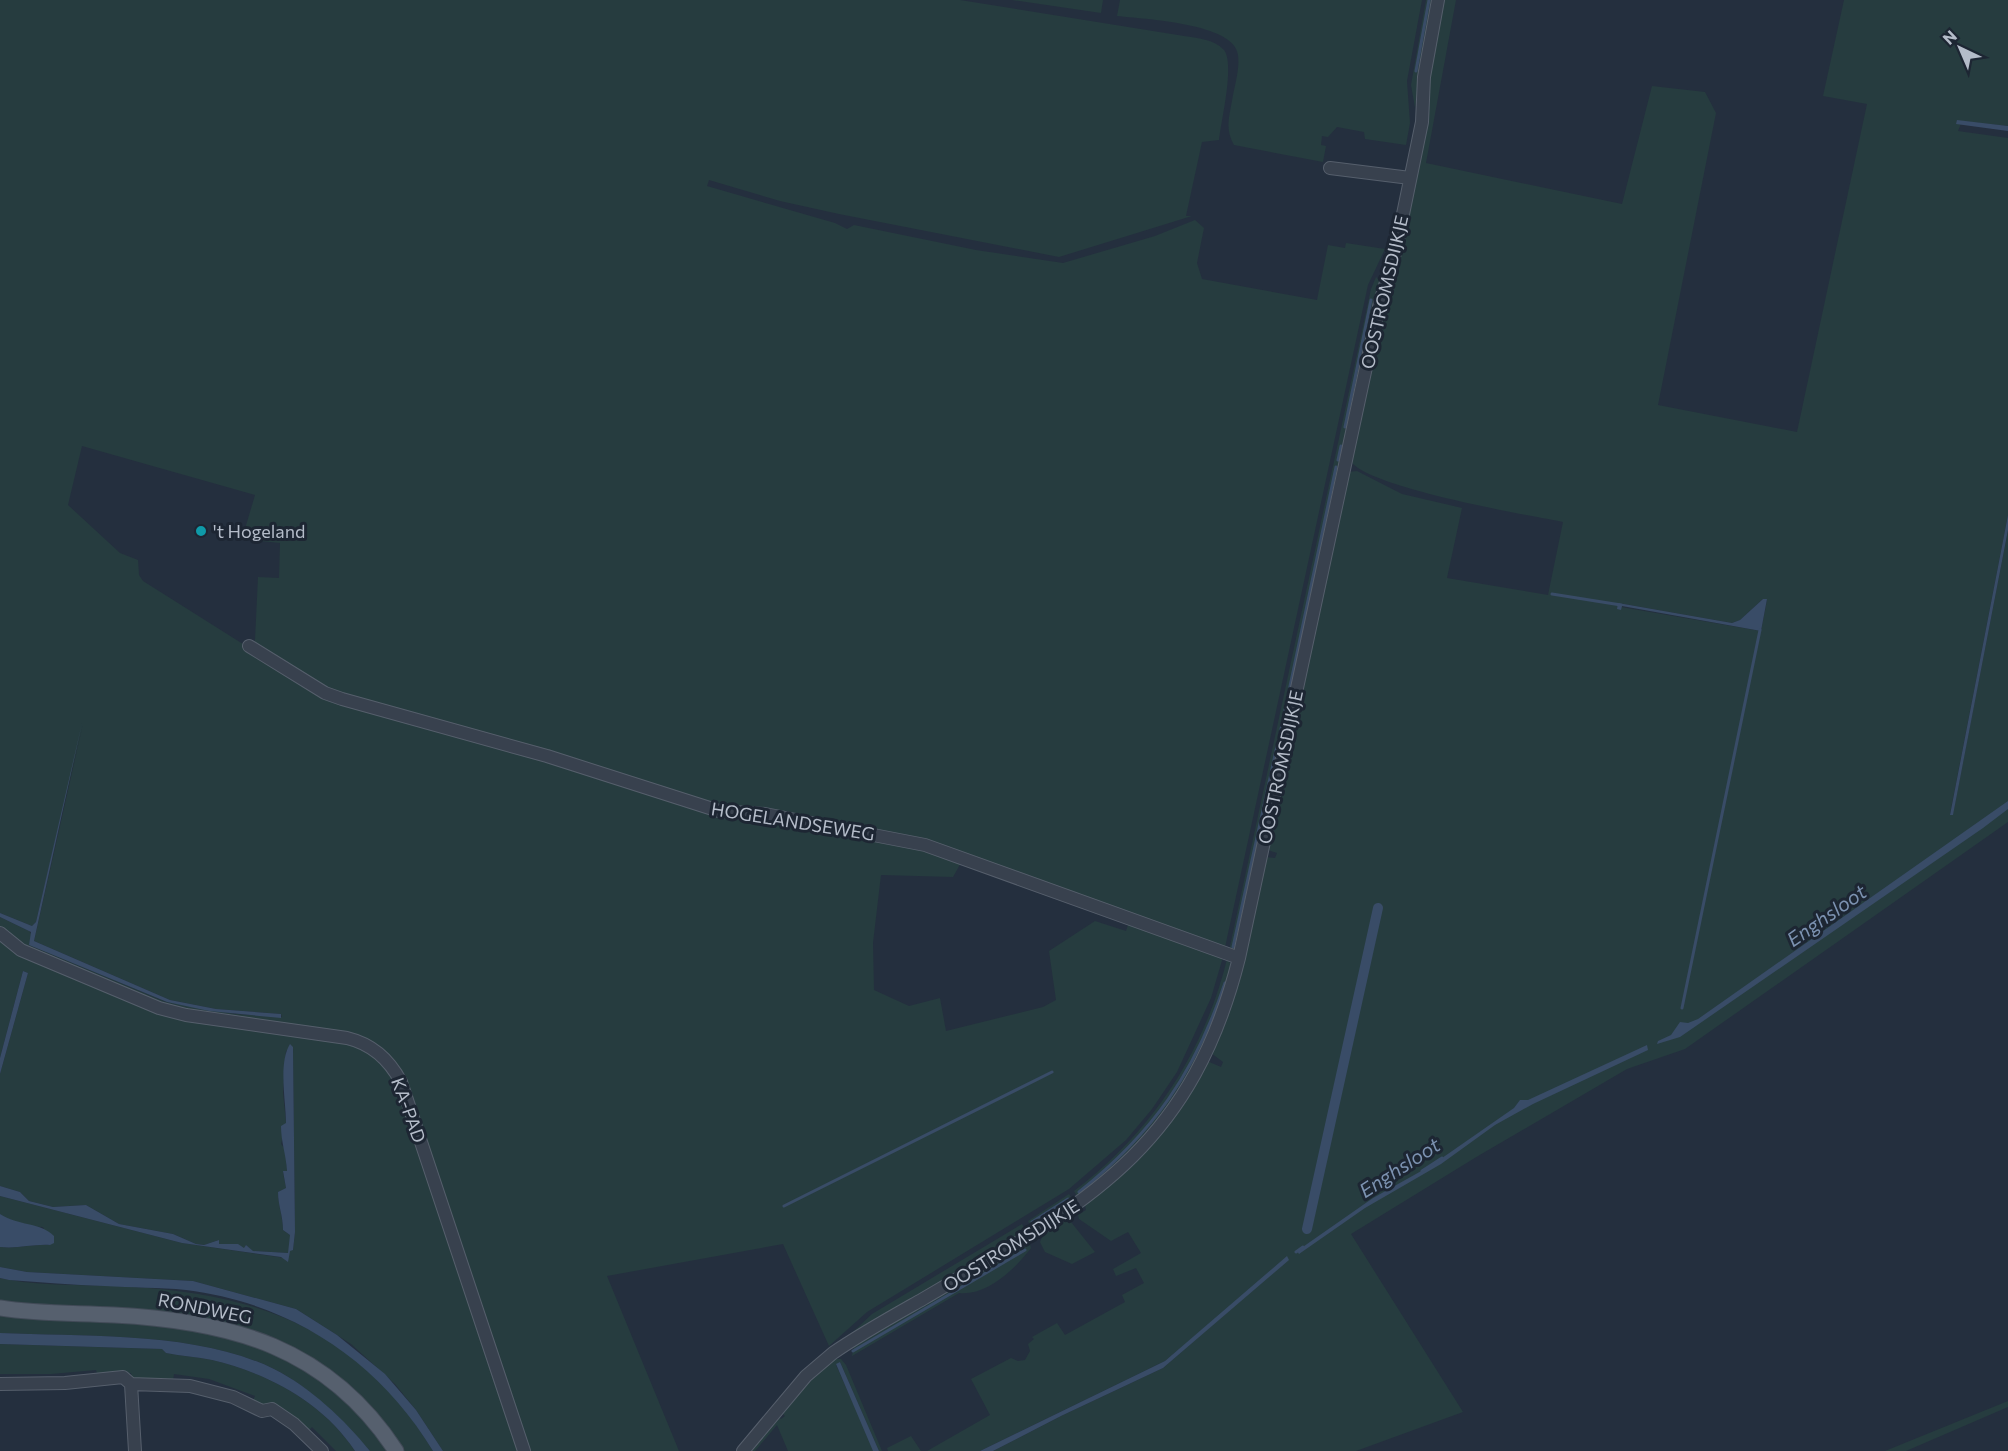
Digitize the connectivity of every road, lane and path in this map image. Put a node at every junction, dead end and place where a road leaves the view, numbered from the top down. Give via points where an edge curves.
1 (1438, 0) edge
2 (1330, 168) dead end
3 (1410, 178) junction
4 (249, 646) dead end
5 (0, 933) edge
6 (1239, 958) junction
7 (0, 1308) edge
8 (0, 1384) edge
9 (130, 1384) junction
10 (135, 1451) edge
11 (322, 1451) edge
12 (396, 1451) edge
13 (524, 1451) edge
14 (743, 1451) edge

1 - 3 street, OOSTROMSDIJKJE via 1424,77 1422,122
2 - 3 street
3 - 6 street, OOSTROMSDIJKJE
4 - 6 street, HOGELANDSEWEG via 325,693 342,699 547,756 719,811 765,814 925,845
5 - 13 street, KA-PAD via 21,950 159,1008 347,1038 371,1047 388,1061 401,1082
6 - 14 street, OOSTROMSDIJKJE via 1230,996 1205,1058 1163,1125 1121,1170 1060,1218 833,1353 806,1376
7 - 12 main road, RONDWEG via 174,1319 242,1333 296,1357 329,1378 372,1417
8 - 9 street via 123,1377
9 - 10 street
9 - 11 street via 190,1386 233,1397 262,1411 272,1409

